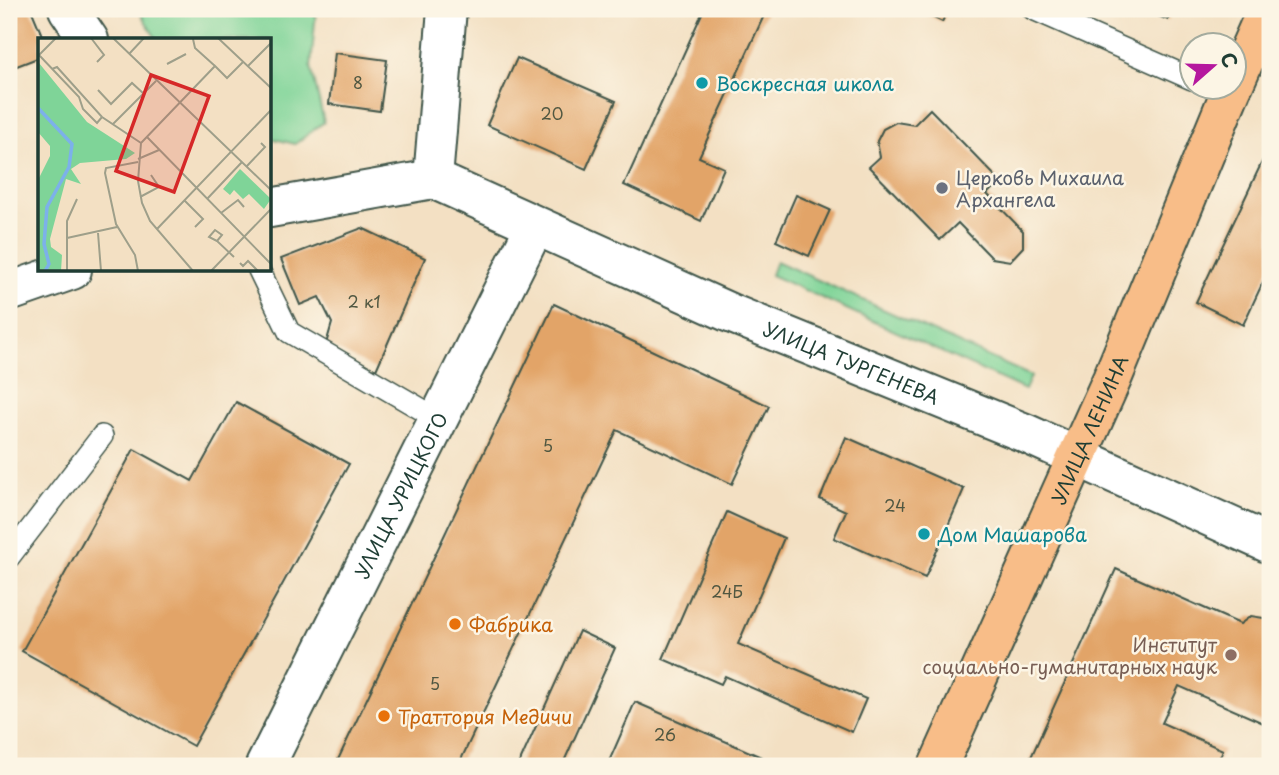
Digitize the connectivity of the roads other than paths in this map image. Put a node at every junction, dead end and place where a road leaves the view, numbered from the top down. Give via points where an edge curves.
1 (68, 9) edge
2 (447, 9) edge
3 (1033, 9) edge
4 (1264, 27) edge
5 (88, 38) edge
6 (1248, 53) edge
7 (1178, 73) edge
8 (1221, 102) edge
9 (433, 179) junction
10 (271, 208) edge
11 (535, 226) junction
12 (69, 271) edge
13 (259, 271) edge
14 (9, 292) edge
15 (438, 419) junction
16 (102, 436) dead end
17 (1077, 456) junction
18 (1270, 544) edge
19 (9, 557) edge
20 (265, 766) edge
21 (938, 766) edge

1 - 5 street
2 - 9 street
3 - 7 lane
4 - 6 main road, УЛИЦА ЛЕНИНА
8 - 17 main road, УЛИЦА ЛЕНИНА
9 - 10 street
9 - 11 street, УЛИЦА ТУРГЕНЕВА
11 - 15 street, УЛИЦА УРИЦКОГО
11 - 17 street, УЛИЦА ТУРГЕНЕВА via 819,351
12 - 14 street
13 - 15 lane via 289,332
15 - 20 street, УЛИЦА УРИЦКОГО
16 - 19 lane
17 - 18 street, УЛИЦА ТУРГЕНЕВА
17 - 21 main road, УЛИЦА ЛЕНИНА

